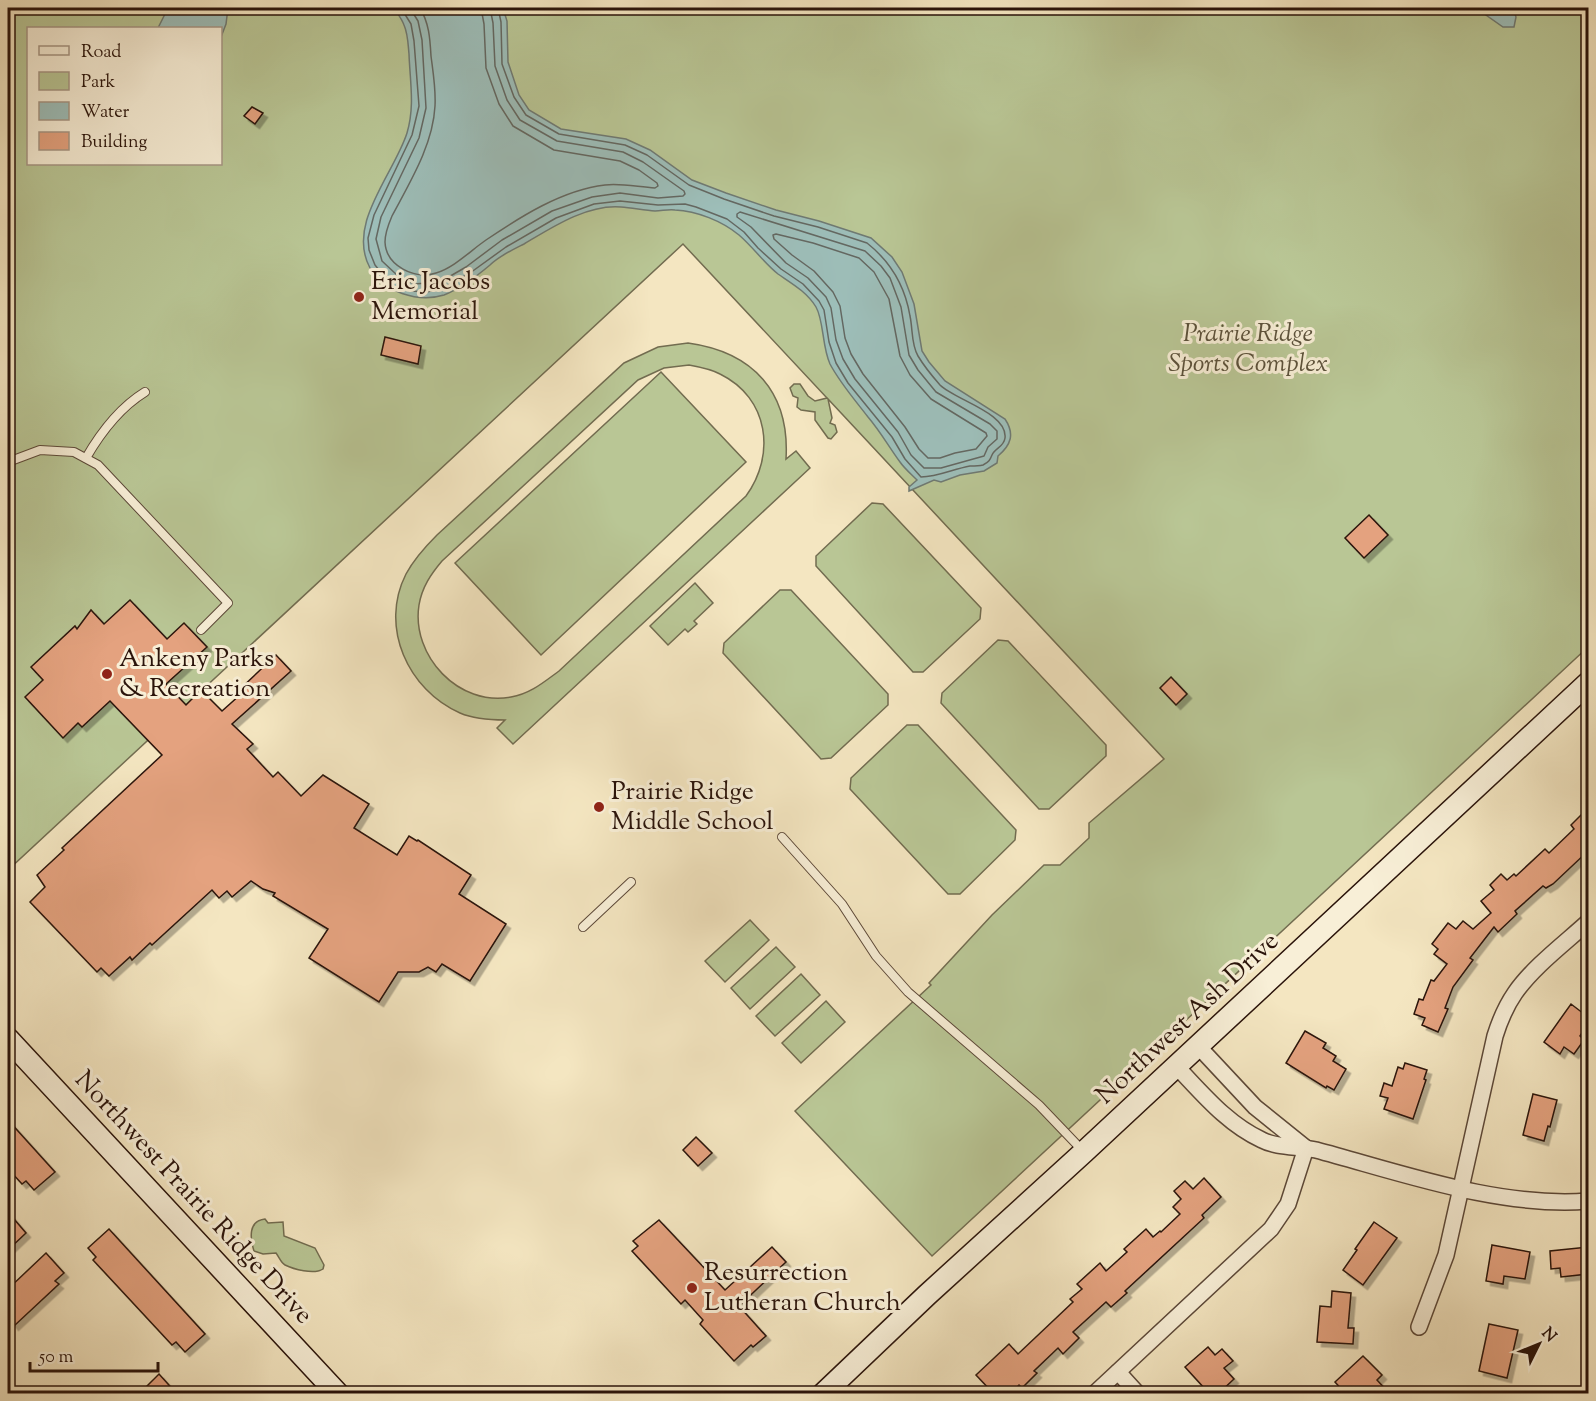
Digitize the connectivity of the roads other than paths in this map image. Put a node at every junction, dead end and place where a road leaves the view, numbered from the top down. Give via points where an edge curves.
1 (145, 392) dead end
2 (86, 458) junction
3 (8, 462) edge
4 (201, 630) dead end
5 (1588, 683) edge
6 (782, 837) dead end
7 (631, 882) dead end
8 (1588, 921) edge
9 (583, 927) dead end
10 (8, 1039) edge
11 (1198, 1046) junction
12 (1176, 1066) junction
13 (1306, 1148) junction
14 (1084, 1152) junction
15 (1460, 1188) junction
16 (1588, 1201) edge
17 (1419, 1327) dead end
18 (1118, 1372) junction
19 (338, 1394) edge
20 (823, 1394) edge
21 (1094, 1394) edge
22 (1138, 1394) edge

1 - 2 lane via 99,435
2 - 3 lane via 74,452 40,450
2 - 4 lane via 98,465 228,603
5 - 11 street, Northwest Ash Drive
6 - 14 lane via 842,904 876,956 908,992 1038,1105
7 - 9 lane
8 - 15 street via 1515,992 1503,1013
10 - 19 street, Northwest Prairie Ridge Drive
11 - 12 street, Northwest Ash Drive
11 - 13 street via 1255,1107
12 - 13 street via 1236,1125 1264,1142
12 - 14 street, Northwest Ash Drive
13 - 15 street
13 - 18 street via 1288,1204 1271,1229
14 - 20 street, Northwest Ash Drive
15 - 16 street via 1524,1200
15 - 17 street via 1446,1255
18 - 21 street
18 - 22 street

